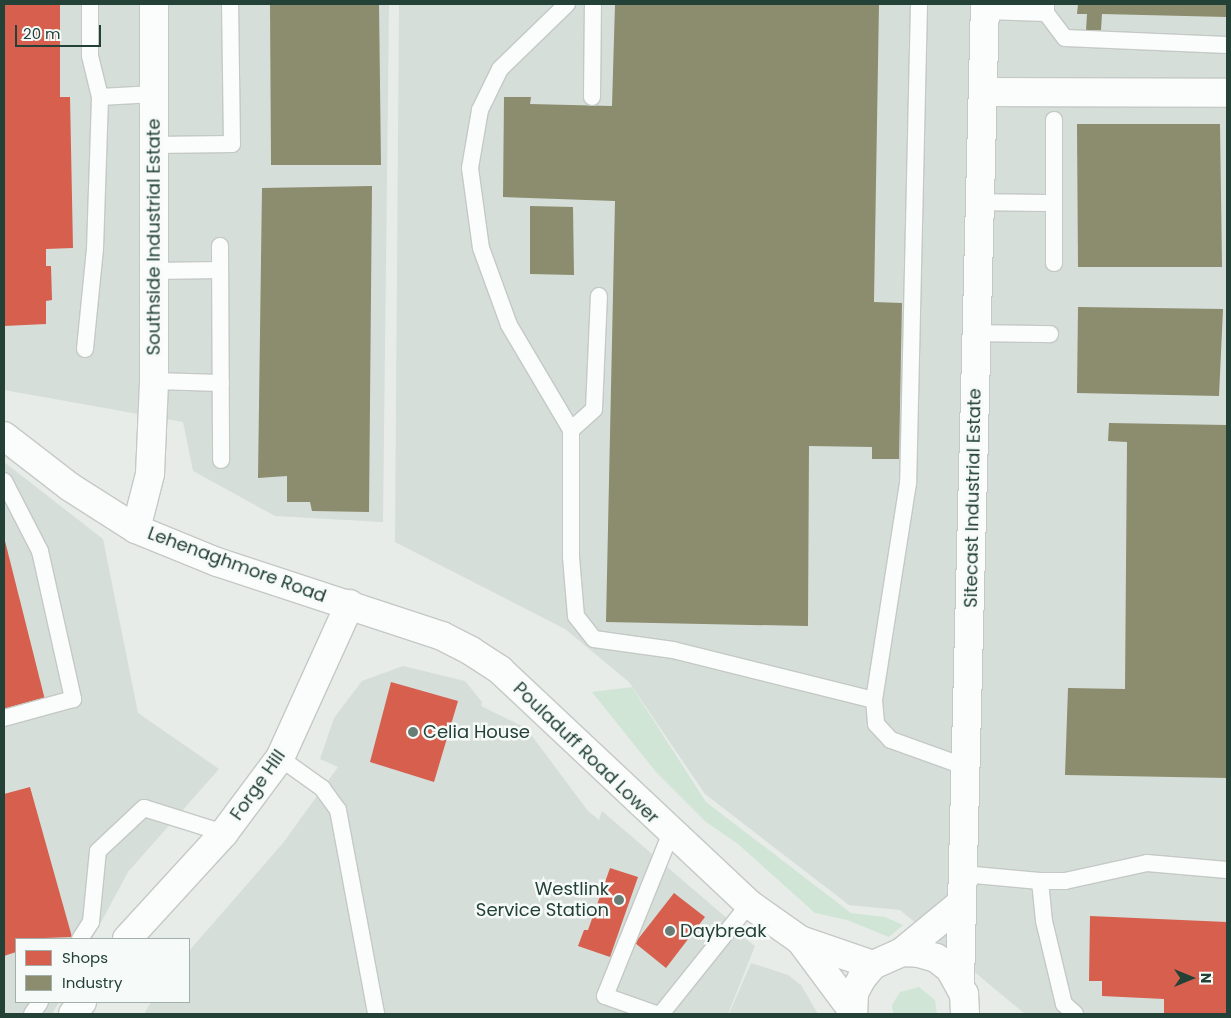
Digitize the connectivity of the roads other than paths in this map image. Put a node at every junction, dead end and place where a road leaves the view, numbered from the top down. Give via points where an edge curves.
1 (90, 4) edge
2 (154, 4) edge
3 (230, 4) edge
4 (568, 4) edge
5 (593, 4) edge
6 (919, 4) edge
7 (985, 7) edge
8 (1046, 8) edge
9 (1227, 45) edge
10 (983, 92) junction
11 (1227, 93) edge
12 (154, 94) junction
13 (100, 97) junction
14 (592, 98) dead end
15 (1054, 120) dead end
16 (154, 145) junction
17 (980, 202) junction
18 (1054, 203) junction
19 (220, 246) dead end
20 (1054, 264) dead end
21 (220, 270) junction
22 (153, 271) junction
23 (599, 296) dead end
24 (977, 333) junction
25 (1050, 334) dead end
26 (84, 349) dead end
27 (154, 381) junction
28 (220, 383) junction
29 (571, 430) junction
30 (4, 436) edge
31 (221, 460) dead end
32 (4, 481) edge
33 (136, 529) junction
34 (350, 604) junction
35 (874, 700) junction
36 (4, 718) edge
37 (280, 758) junction
38 (966, 767) junction
39 (224, 832) junction
40 (671, 833) junction
41 (1227, 870) edge
42 (963, 874) junction
43 (1040, 881) junction
44 (749, 904) junction
45 (960, 904) junction
46 (81, 938) edge
47 (128, 938) edge
48 (800, 940) junction
49 (902, 952) junction
50 (873, 965) junction
51 (39, 1003) edge
52 (81, 1003) edge
53 (965, 1004) edge
54 (853, 1012) edge
55 (32, 1014) edge
56 (73, 1014) edge
57 (376, 1014) edge
58 (656, 1014) edge
59 (661, 1014) edge
60 (1075, 1014) edge

1 - 13 lane via 90,56
2 - 12 street, Southside Industrial Estate
3 - 16 lane via 232,144
4 - 29 lane via 500,69 480,110 470,168 481,248 509,325
5 - 14 lane
6 - 35 lane via 908,483
7 - 8 lane
7 - 10 street, Sitecast Industrial Estate
8 - 9 lane via 1065,38
10 - 11 street
10 - 17 street, Sitecast Industrial Estate
12 - 13 lane, Southside Industrial Estate
12 - 16 street, Southside Industrial Estate
13 - 26 lane via 95,249
15 - 18 lane
16 - 22 street, Southside Industrial Estate
17 - 18 lane
17 - 24 street, Sitecast Industrial Estate
18 - 20 lane
19 - 21 lane
21 - 22 lane
21 - 28 lane
22 - 27 street, Southside Industrial Estate
23 - 29 lane via 594,409
24 - 25 lane
24 - 38 street, Sitecast Industrial Estate
27 - 28 lane, Southside Industrial Estate
27 - 33 street, Southside Industrial Estate via 150,474
28 - 31 lane
29 - 35 lane via 571,557 576,616 594,640 673,650
30 - 33 street, Lehenaghmore Road via 70,486
32 - 36 lane via 40,551 74,699
33 - 34 street, Lehenaghmore Road via 217,562
34 - 37 street, Forge Hill
34 - 40 street, Pouladuff Road Lower via 442,636 500,670
35 - 38 lane via 876,724 891,740
37 - 39 street, Forge Hill
37 - 57 lane via 322,788 338,810
38 - 42 street, Sitecast Industrial Estate
39 - 46 lane via 144,808 98,851 91,922
39 - 47 street, Forge Hill
40 - 44 street, Pouladuff Road Lower
40 - 58 lane via 605,996
41 - 43 lane via 1147,864 1065,881
42 - 43 lane
42 - 45 street, Sitecast Industrial Estate
43 - 60 lane via 1044,921 1064,1004
44 - 48 street, Pouladuff Road Lower
44 - 59 lane
45 - 49 street
45 - 53 street, Sitecast Industrial Estate
48 - 50 street, Pouladuff Road Lower
48 - 54 street, Pouladuff Road Lower
49 - 50 street, Pouladuff Road Lower
49 - 53 street via 936,958 950,969
50 - 54 street, Pouladuff Road Lower via 854,994
51 - 55 lane
52 - 56 street

